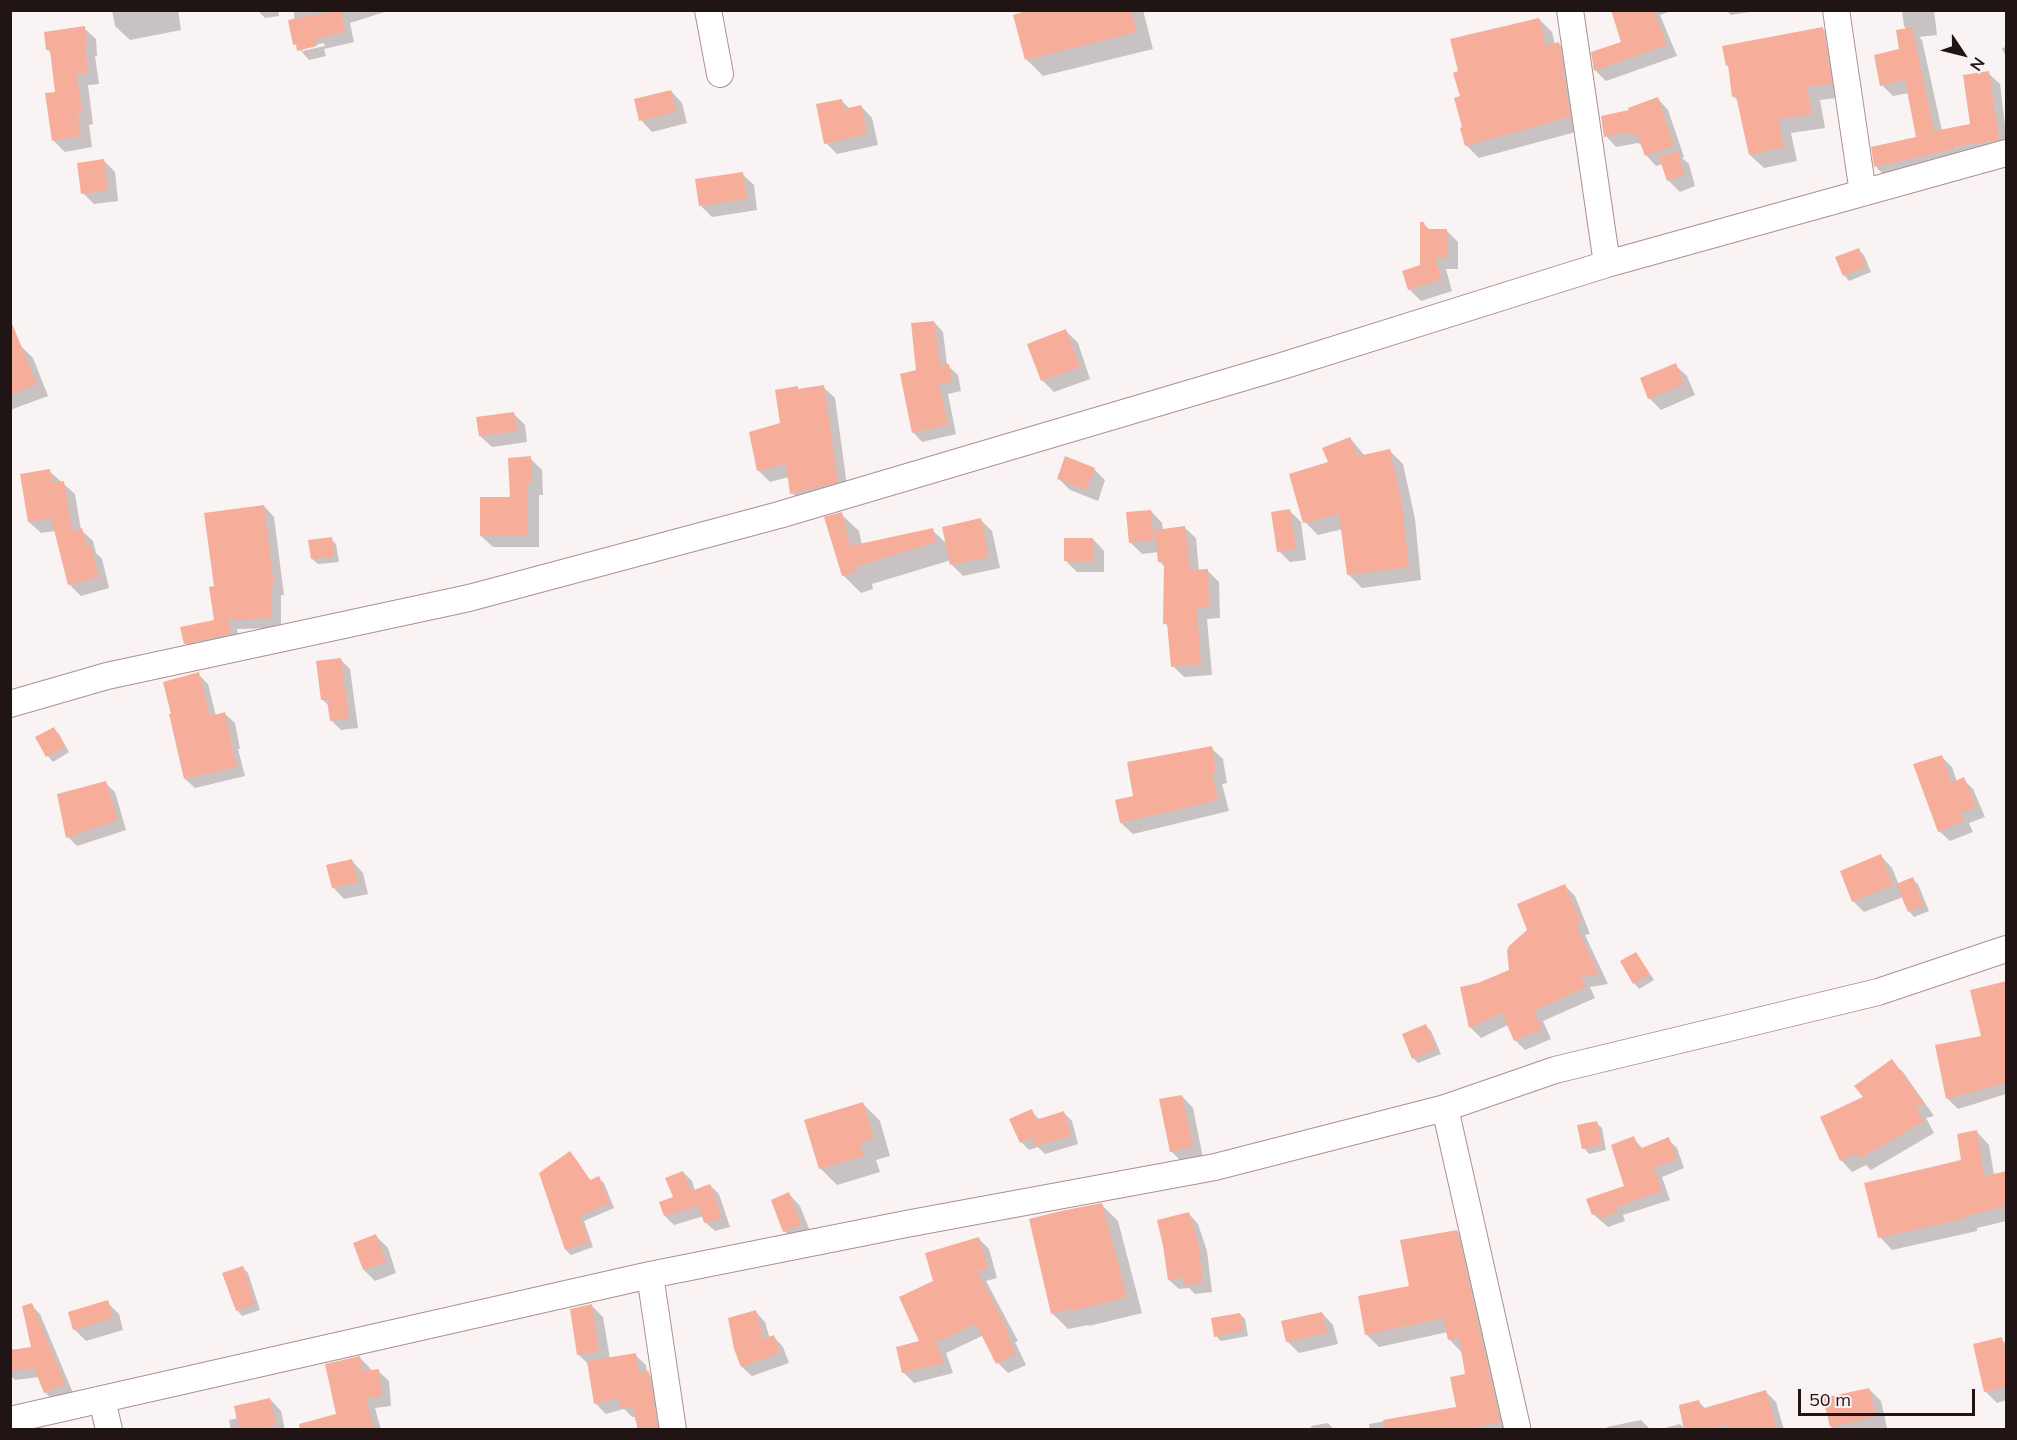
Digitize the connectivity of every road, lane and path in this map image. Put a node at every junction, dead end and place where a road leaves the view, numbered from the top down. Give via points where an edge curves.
1 (708, 10) edge
2 (1570, 10) edge
3 (1836, 10) edge
4 (720, 74) dead end
5 (2007, 153) edge
6 (1863, 193) junction
7 (1607, 264) junction
8 (10, 705) edge
9 (2006, 952) edge
10 (1445, 1108) junction
11 (650, 1275) junction
12 (102, 1399) junction
13 (10, 1420) edge
14 (1516, 1427) dead end
15 (109, 1430) edge
16 (673, 1430) edge

1 - 4 street
2 - 7 street
3 - 6 street
5 - 6 street
6 - 7 street
7 - 8 street via 1282,366 779,515 469,598 107,676
9 - 10 street via 1878,992 1555,1070
10 - 11 street via 1215,1167
10 - 14 street
11 - 12 street
11 - 16 street
12 - 13 street
12 - 15 street

